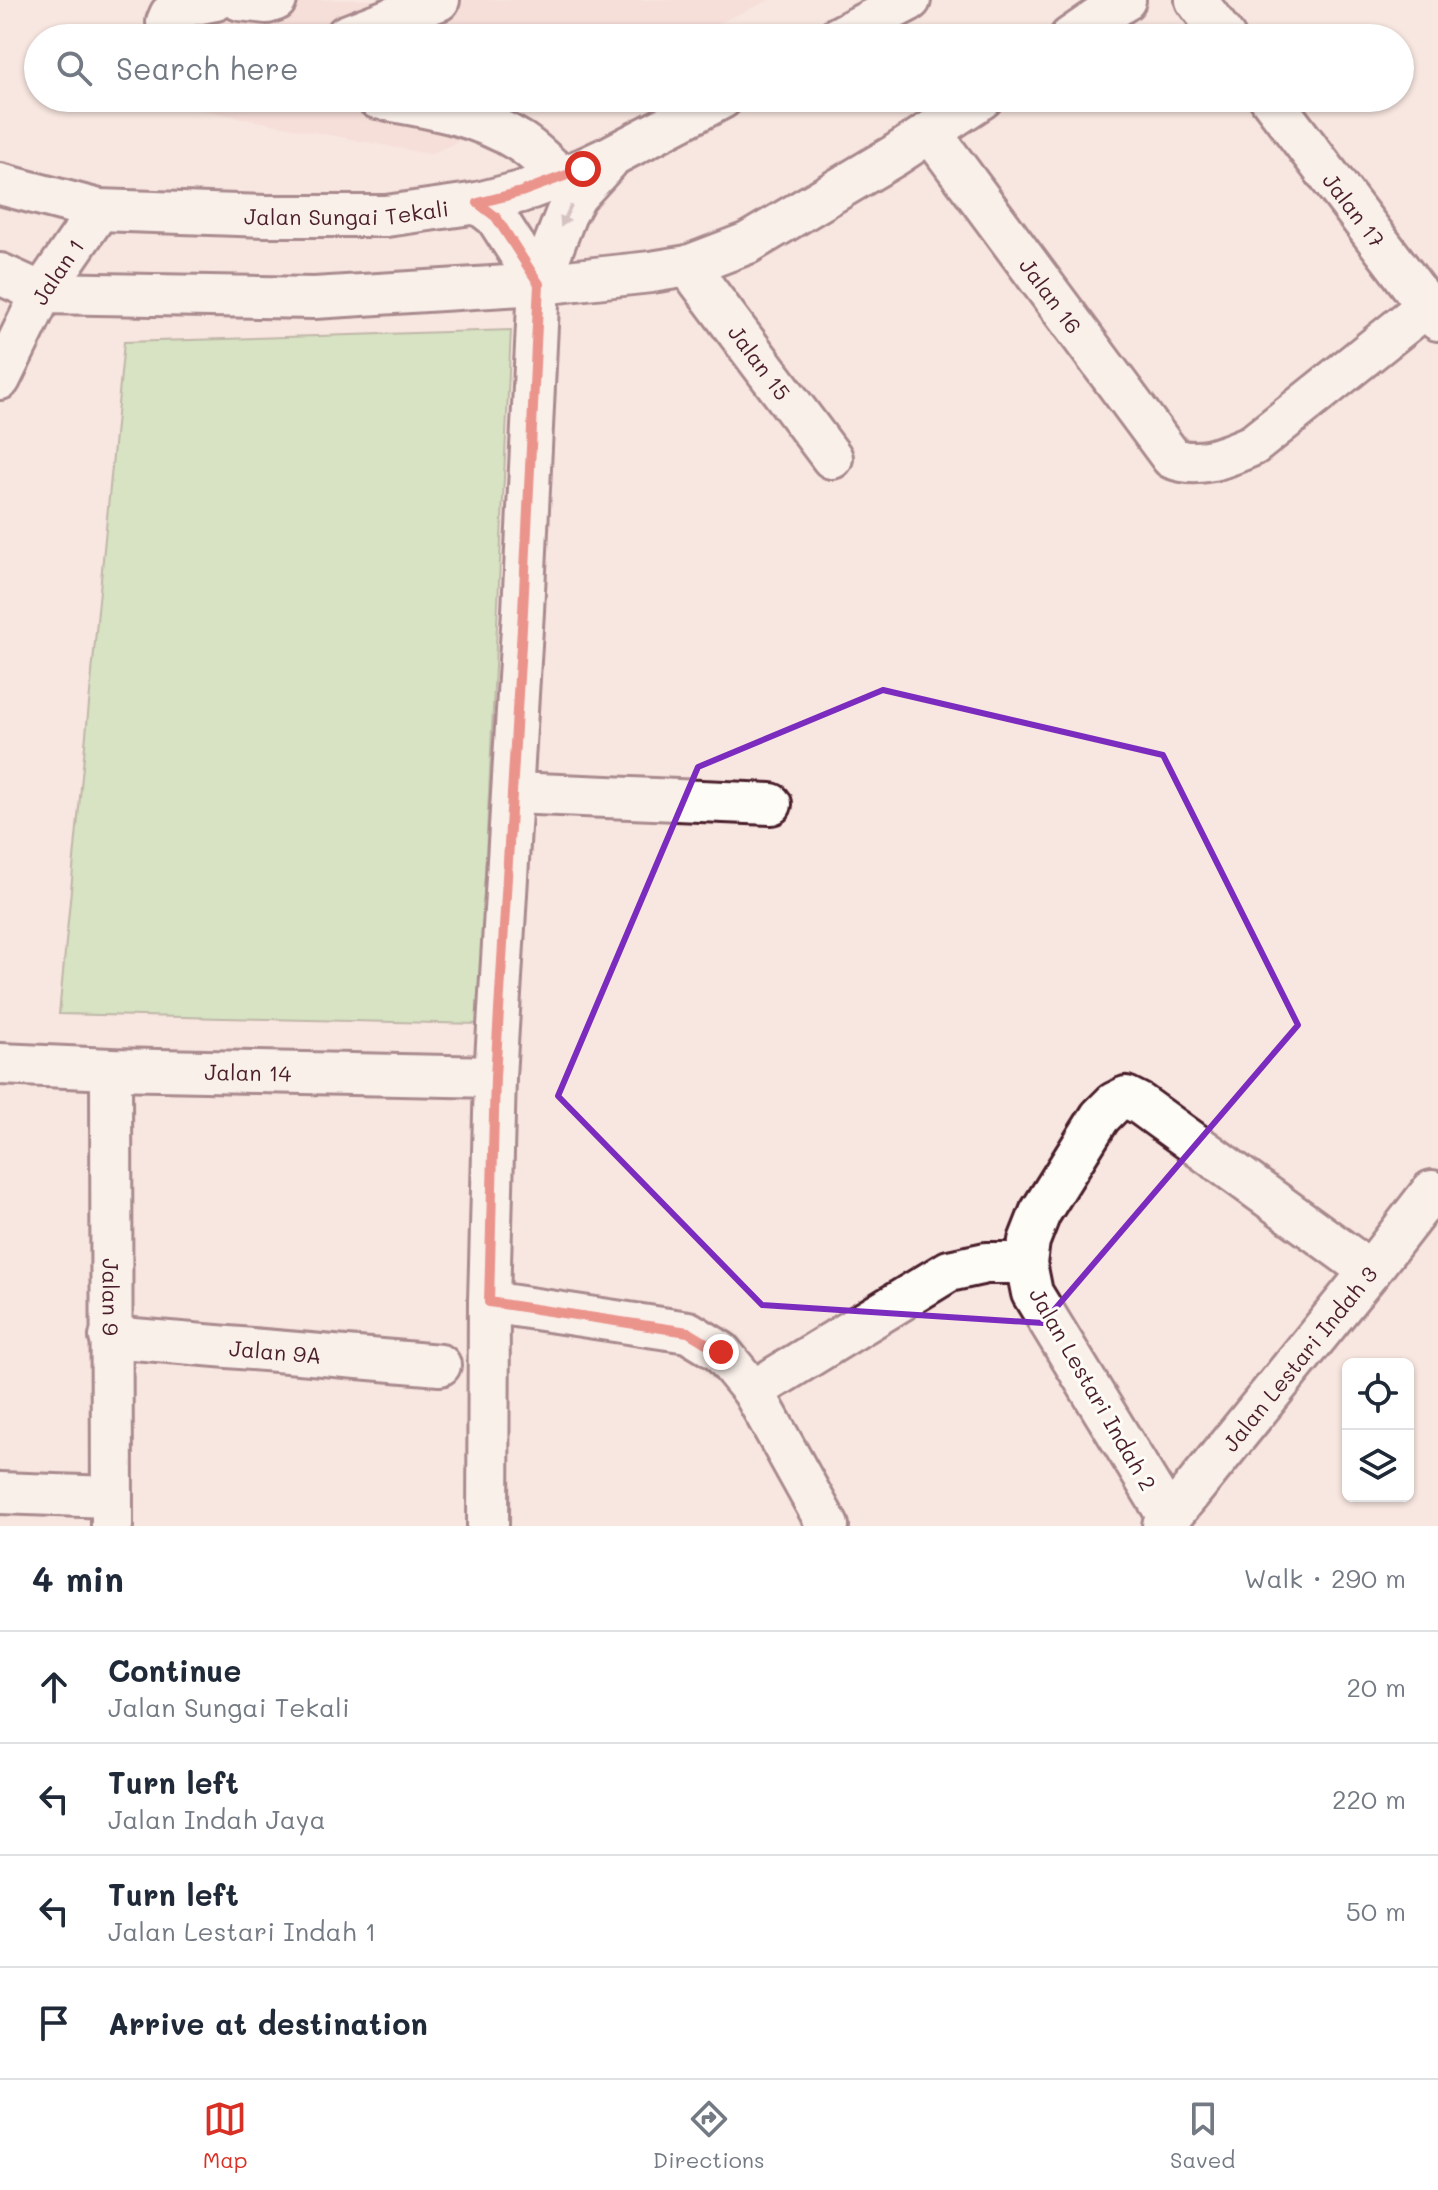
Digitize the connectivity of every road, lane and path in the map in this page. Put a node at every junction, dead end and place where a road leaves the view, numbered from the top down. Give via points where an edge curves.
1 (216, 0) edge
2 (240, 0) edge
3 (276, 0) edge
4 (439, 0) edge
5 (910, 0) edge
6 (1125, 0) edge
7 (1196, 0) edge
8 (168, 24) edge
9 (377, 24) edge
10 (864, 24) edge
11 (1090, 24) edge
12 (1214, 24) edge
13 (446, 112) edge
14 (695, 112) edge
15 (962, 112) edge
16 (1281, 112) edge
17 (931, 133) junction
18 (613, 155) junction
19 (561, 177) junction
20 (0, 184) edge
21 (478, 203) junction
22 (99, 210) junction
23 (688, 266) junction
24 (0, 274) edge
25 (539, 284) junction
26 (42, 293) junction
27 (1432, 313) edge
28 (0, 379) edge
29 (832, 458) dead end
30 (513, 793) junction
31 (771, 804) dead end
32 (0, 1064) edge
33 (111, 1069) junction
34 (495, 1077) junction
35 (1432, 1191) dead end
36 (1026, 1263) junction
37 (1370, 1271) junction
38 (489, 1302) junction
39 (110, 1337) junction
40 (440, 1365) dead end
41 (753, 1391) junction
42 (0, 1493) edge
43 (111, 1512) edge
44 (1166, 1522) edge
45 (488, 1526) edge
46 (828, 1526) edge

1 - 8 street via 186,6 170,15
2 - 3 street
4 - 9 street
5 - 10 street
6 - 11 street
7 - 12 street
13 - 19 street via 519,141
14 - 18 street, Jalan Sungai Tekali
15 - 17 street
16 - 27 street, Jalan 17
17 - 23 street via 748,243
17 - 27 street, Jalan 16 via 1172,458 1184,463 1225,457 1253,445
18 - 19 street, Jalan Sungai Tekali
18 -> 25 street via 576,196
19 - 21 street, Jalan Sungai Tekali
20 - 22 street, Jalan Sungai Tekali
21 - 22 street, Jalan Sungai Tekali via 386,216
21 - 25 street via 496,217
22 - 26 street, Jalan 1
23 - 25 street
23 - 29 street, Jalan 15
24 - 26 street
25 - 26 street via 314,298
25 - 30 street
26 - 28 street, Jalan 1
30 - 31 street
30 - 34 street
32 - 33 street, Jalan 14
33 - 34 street, Jalan 14
33 - 39 street, Jalan 9
34 - 38 street
35 - 37 street, Jalan Lestari Indah 3
36 - 37 street, Jalan Lestari Indah 2 via 1040,1213 1100,1117 1126,1097
36 - 41 street via 986,1263 949,1271
36 - 44 street, Jalan Lestari Indah 2 via 1032,1293
37 - 44 street, Jalan Lestari Indah 3
38 - 41 street via 688,1332 721,1352
38 - 45 street
39 - 40 street, Jalan 9A
39 - 43 street, Jalan 9
41 - 46 street
42 - 43 street

